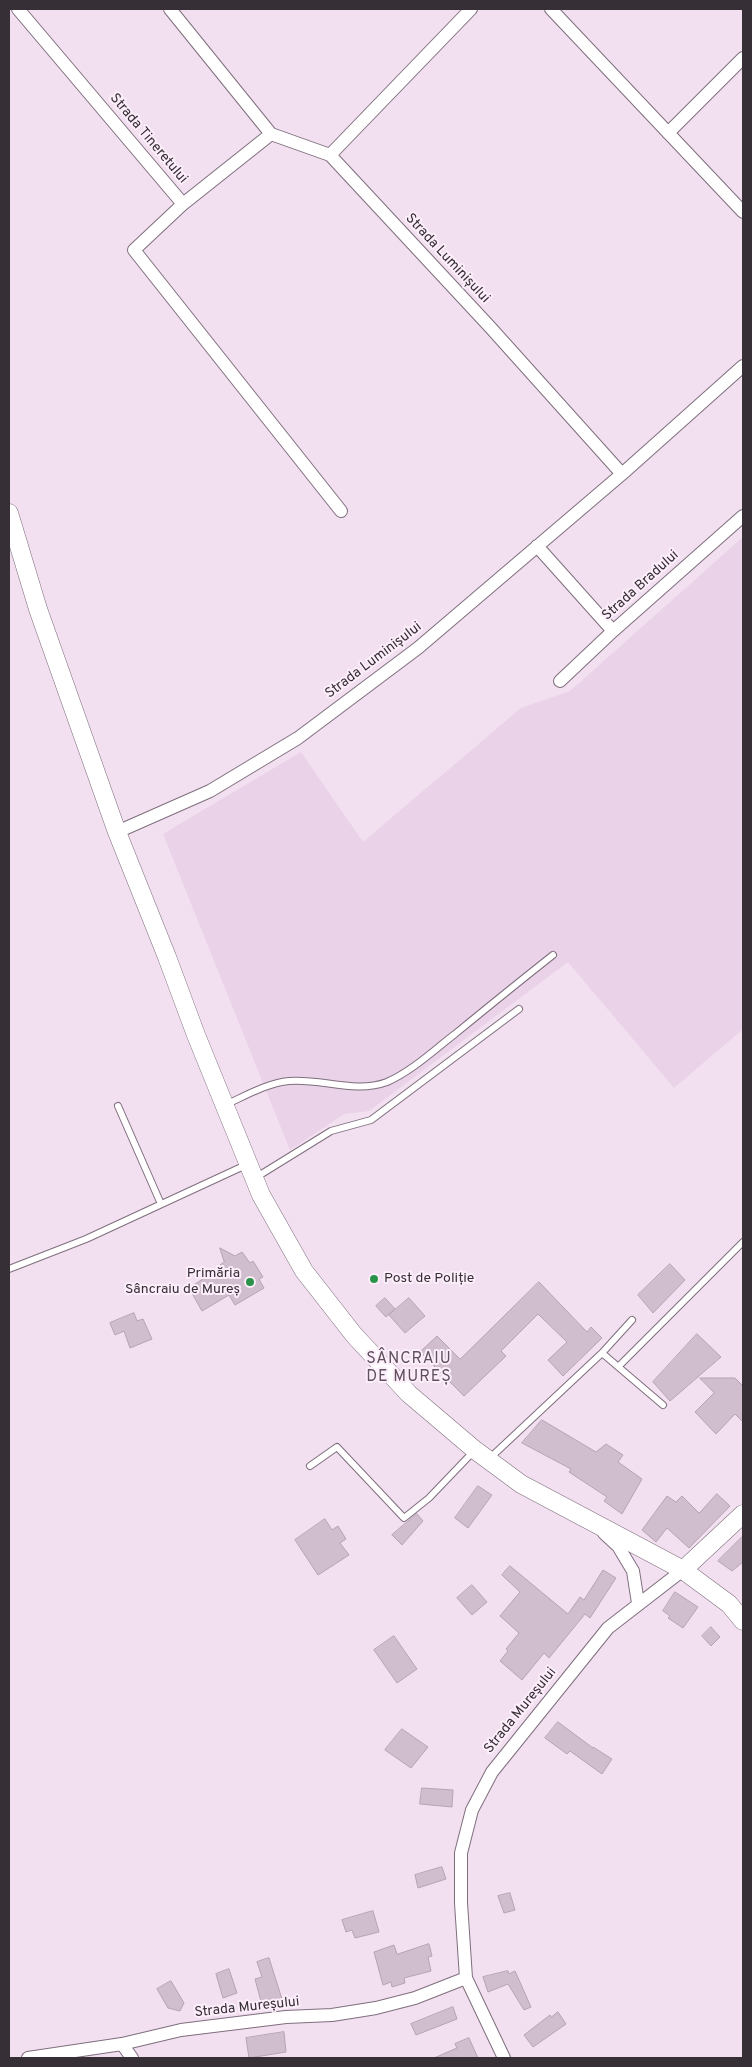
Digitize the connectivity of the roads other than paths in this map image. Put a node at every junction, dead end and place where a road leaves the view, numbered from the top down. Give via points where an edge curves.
1 (18, 9) edge
2 (170, 9) edge
3 (471, 9) edge
4 (551, 9) edge
5 (743, 58) edge
6 (668, 133) junction
7 (271, 134) junction
8 (330, 155) junction
9 (183, 204) junction
10 (743, 212) edge
11 (743, 366) edge
12 (622, 474) junction
13 (341, 511) dead end
14 (9, 513) edge
15 (743, 516) edge
16 (537, 546) junction
17 (613, 631) junction
18 (560, 681) dead end
19 (117, 832) junction
20 (553, 955) dead end
21 (519, 1009) dead end
22 (224, 1105) junction
23 (118, 1106) dead end
24 (250, 1171) junction
25 (161, 1204) junction
26 (743, 1242) edge
27 (9, 1269) edge
28 (632, 1320) dead end
29 (602, 1353) junction
30 (619, 1366) junction
31 (663, 1405) dead end
32 (482, 1455) junction
33 (310, 1466) dead end
34 (743, 1514) edge
35 (595, 1524) junction
36 (684, 1570) junction
37 (638, 1603) junction
38 (743, 1622) edge
39 (466, 1978) junction
40 (122, 2044) junction
41 (28, 2058) edge
42 (132, 2058) edge
43 (504, 2058) edge

1 - 9 street, Strada Tineretului
2 - 7 street
3 - 8 street
4 - 6 street
5 - 6 street
6 - 10 street
7 - 8 street
7 - 9 street, Strada Tineretului
8 - 12 street, Strada Luminișului
9 - 13 street via 134,250
11 - 12 street, Strada Luminișului
12 - 16 street, Strada Luminișului
14 - 19 main road via 38,608
15 - 17 street, Strada Bradului
16 - 17 street
16 - 19 street, Strada Luminișului via 418,648 298,738 210,791
17 - 18 street, Strada Bradului
19 - 22 main road
20 - 22 lane via 424,1058 386,1082 350,1086 288,1081
21 - 24 lane via 371,1120 331,1131
22 - 24 main road
23 - 25 lane
24 - 25 lane
24 - 32 main road via 260,1195 304,1271 354,1335 409,1394
25 - 27 lane via 86,1239
26 - 30 lane
28 - 29 lane
29 - 30 lane
29 - 32 lane
30 - 31 lane
32 - 33 lane via 404,1518 337,1447
32 - 35 main road via 521,1484
34 - 36 main road
35 - 36 main road
35 - 37 street via 618,1546 633,1571
36 - 37 street, Strada Mureșului
36 - 38 main road via 728,1604
37 - 39 street, Strada Mureșului via 608,1628 541,1709 492,1772 472,1810 461,1853 460,1904
39 - 40 street, Strada Mureșului via 415,1998 376,2008 181,2030
39 - 43 street, Strada Mureșului
40 - 41 street, Strada Mureșului
40 - 42 street

